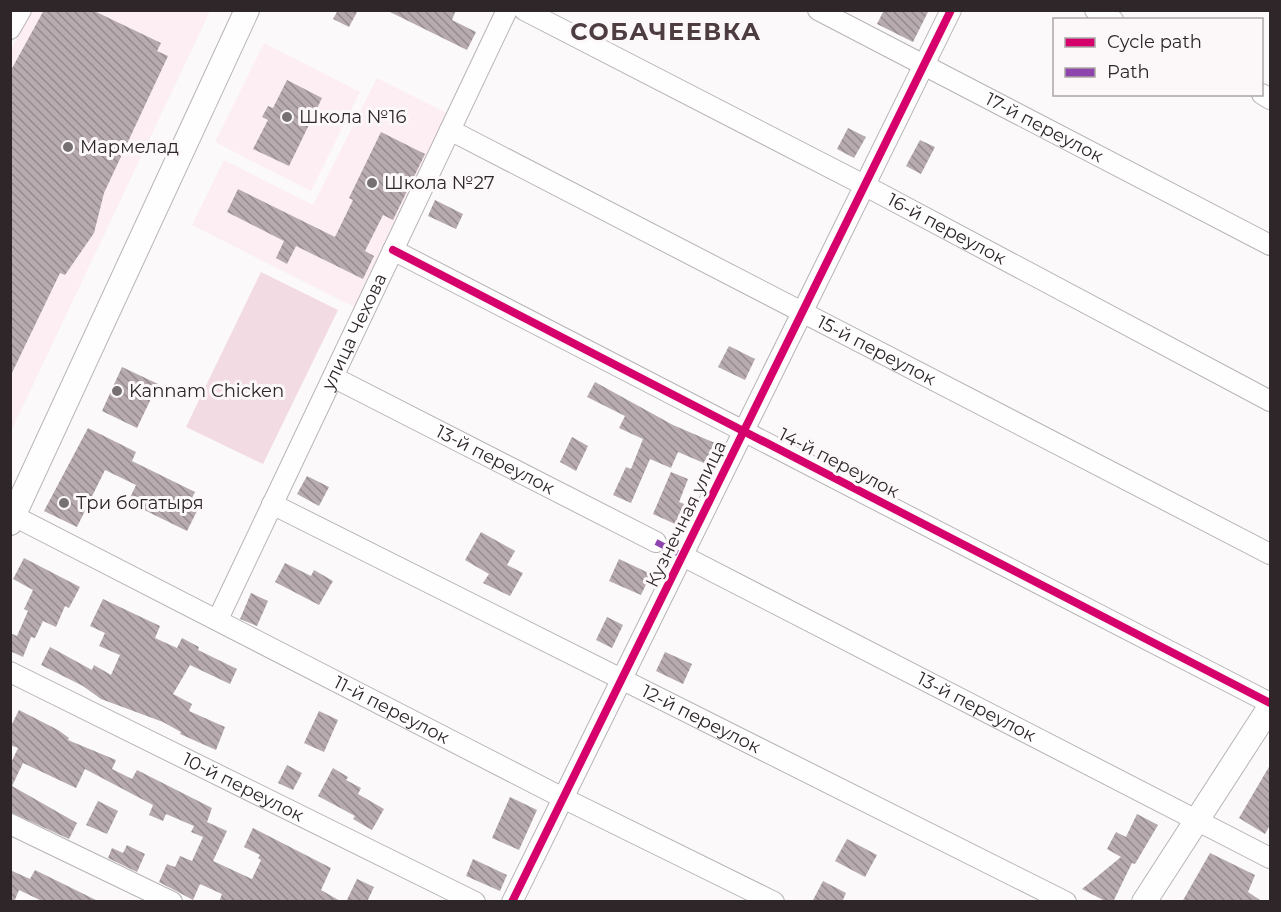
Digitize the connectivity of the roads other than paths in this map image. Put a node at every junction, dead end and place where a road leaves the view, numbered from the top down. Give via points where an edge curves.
1 (21, 10) edge
2 (247, 10) edge
3 (507, 10) edge
4 (524, 10) edge
5 (818, 10) edge
6 (951, 10) edge
7 (1095, 10) edge
8 (1109, 18) edge
9 (10, 29) edge
10 (924, 65) junction
11 (450, 130) junction
12 (865, 185) junction
13 (1270, 244) edge
14 (393, 250) junction
15 (802, 312) junction
16 (333, 377) junction
17 (1270, 401) edge
18 (744, 431) junction
19 (272, 504) junction
20 (12, 517) edge
21 (656, 542) dead end
22 (1270, 554) edge
23 (682, 556) junction
24 (218, 619) junction
25 (10, 672) edge
26 (622, 680) junction
27 (1270, 705) edge
28 (563, 798) junction
29 (1197, 820) junction
30 (10, 824) edge
31 (1270, 858) edge
32 (172, 902) edge
33 (475, 902) edge
34 (512, 902) edge
35 (774, 902) edge
36 (1066, 902) edge
37 (1144, 902) edge

1 - 9 street
2 - 20 main road
3 - 11 street, улица Чехова
4 - 12 street, 16-й переулок
5 - 10 street, 17-й переулок
6 - 10 street, Кузнечная улица
7 - 8 street
10 - 12 street, Кузнечная улица
10 - 13 street, 17-й переулок
11 - 14 street, улица Чехова
11 - 15 street, 15-й переулок
12 - 15 street, Кузнечная улица
12 - 17 street, 16-й переулок
14 - 16 street, улица Чехова
14 - 18 street, 14-й переулок
15 - 18 street, Кузнечная улица
15 - 22 street, 15-й переулок
16 - 19 street, улица Чехова
16 - 21 street, 13-й переулок
18 - 23 street, Кузнечная улица
18 - 27 street, 14-й переулок
19 - 24 street, улица Чехова
19 - 26 street, 12-й переулок
20 - 24 street, 11-й переулок
23 - 26 street, Кузнечная улица
23 - 29 street, 13-й переулок
24 - 28 street, 11-й переулок
25 - 33 street, 10-й переулок
26 - 28 street, Кузнечная улица
26 - 36 street, 12-й переулок
27 - 29 main road
28 - 34 street, Кузнечная улица
28 - 35 street, 11-й переулок
29 - 31 street, 13-й переулок
29 - 37 main road
30 - 32 street

